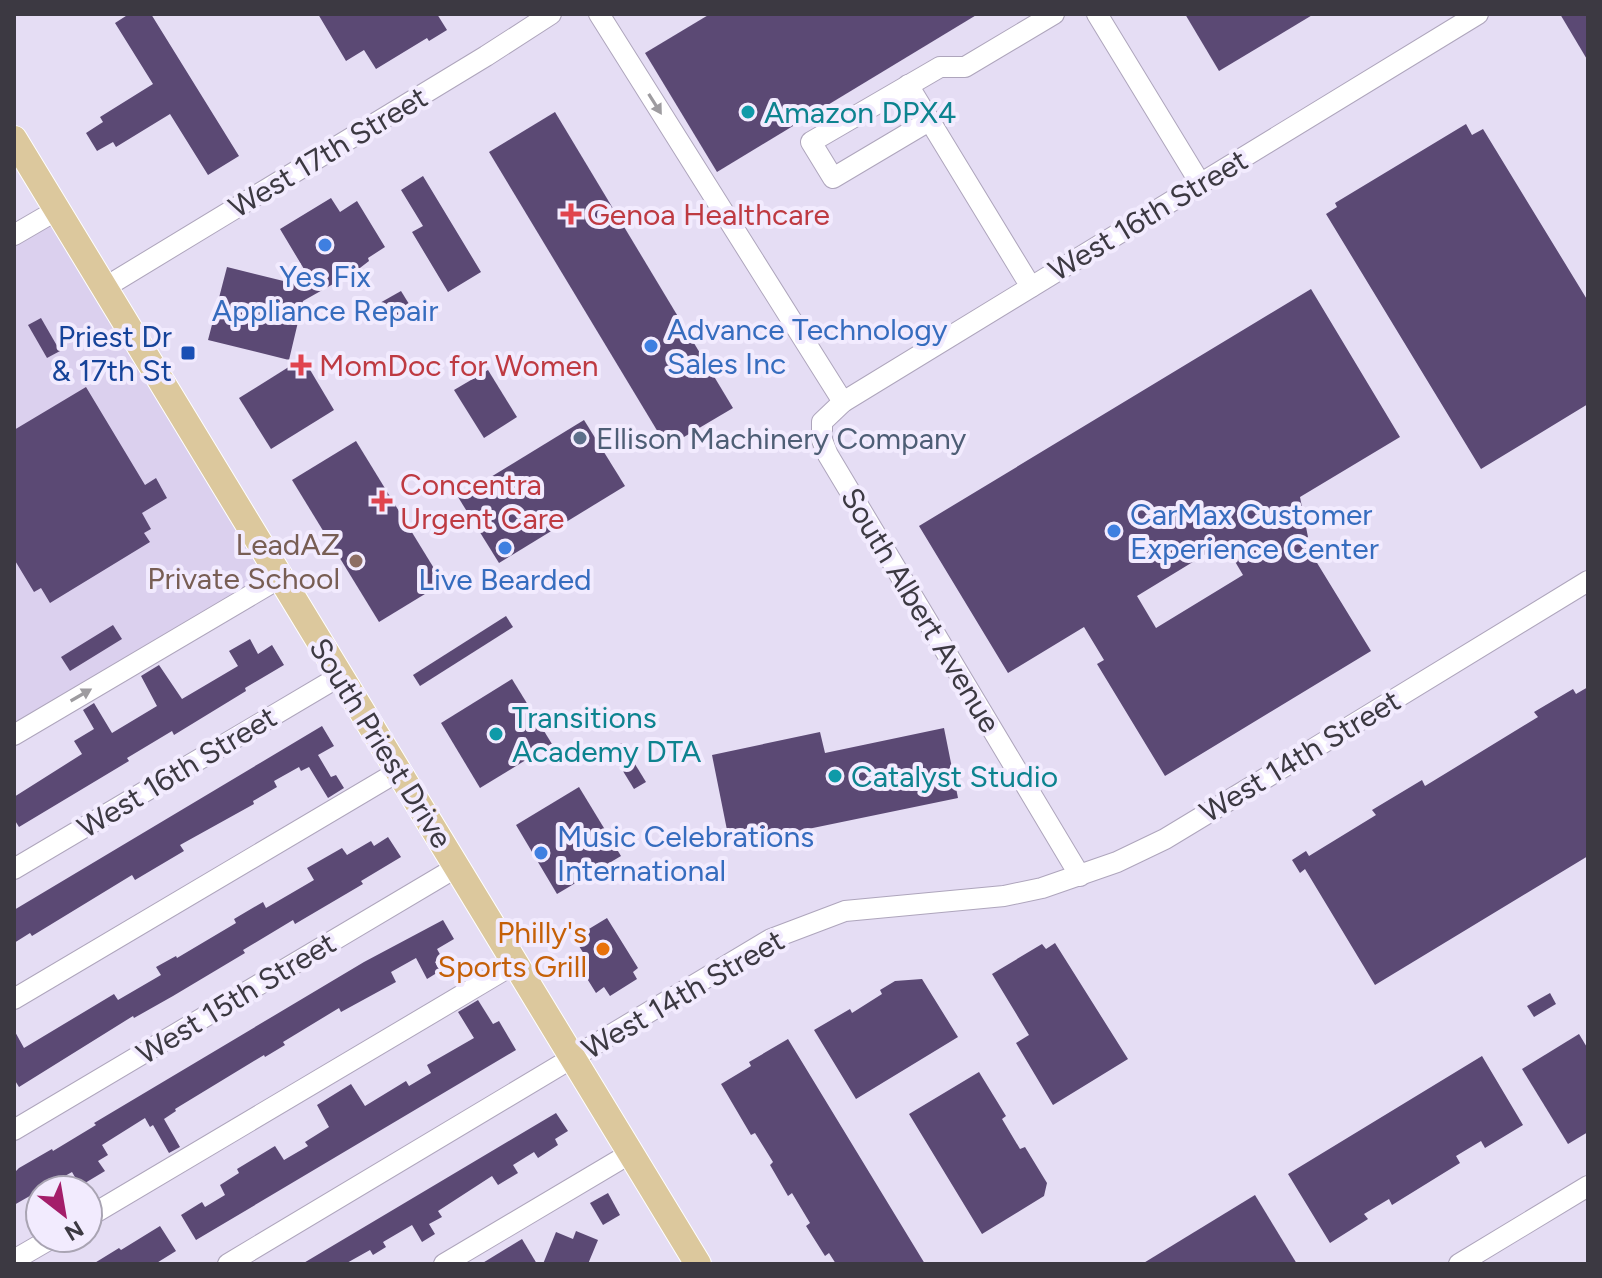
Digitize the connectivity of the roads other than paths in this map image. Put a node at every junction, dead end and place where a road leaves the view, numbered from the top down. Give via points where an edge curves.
1 (551, 14) edge
2 (599, 14) edge
3 (1054, 14) edge
4 (1097, 14) edge
5 (1478, 14) edge
6 (908, 85) junction
7 (929, 121) junction
8 (14, 139) edge
9 (1200, 183) junction
10 (57, 210) junction
11 (14, 235) edge
12 (1031, 287) junction
13 (104, 288) junction
14 (843, 402) junction
15 (822, 422) joint
16 (280, 578) junction
17 (1588, 581) edge
18 (340, 676) junction
19 (14, 735) edge
20 (399, 771) junction
21 (457, 867) junction
22 (14, 869) edge
23 (1080, 876) junction
24 (516, 963) junction
25 (14, 999) edge
26 (573, 1058) junction
27 (14, 1130) edge
28 (631, 1153) junction
29 (1588, 1186) edge
30 (104, 1208) edge
31 (228, 1264) edge
32 (444, 1264) edge
33 (698, 1264) edge
34 (1459, 1264) edge

1 - 13 street, West 17th Street
2 -> 14 street
3 - 6 street via 965,67 940,67
4 - 9 street
5 - 9 street, West 16th Street
6 - 7 street
6 - 7 street via 811,142 833,178
7 - 12 street
8 - 10 main road, South Priest Drive
9 - 12 street, West 16th Street
10 - 11 street
10 - 13 main road, South Priest Drive
12 - 14 street, West 16th Street
13 - 16 main road, South Priest Drive
14 - 15 street, West 16th Street
15 - 23 street, South Albert Avenue via 828,455
16 - 18 main road, South Priest Drive
19 -> 16 street
17 - 23 street, West 14th Street via 1165,839
18 - 20 main road, South Priest Drive
18 - 22 street, West 16th Street
20 - 21 main road, South Priest Drive
20 - 25 street
21 - 24 main road, South Priest Drive
21 - 27 street, West 15th Street
23 - 26 street, West 14th Street via 1004,896 845,911 792,930 729,962
24 - 26 main road, South Priest Drive
24 - 30 street
26 - 28 main road, South Priest Drive
26 - 31 street, West 14th Street
28 - 32 street
28 - 33 main road, South Priest Drive
29 - 34 street

